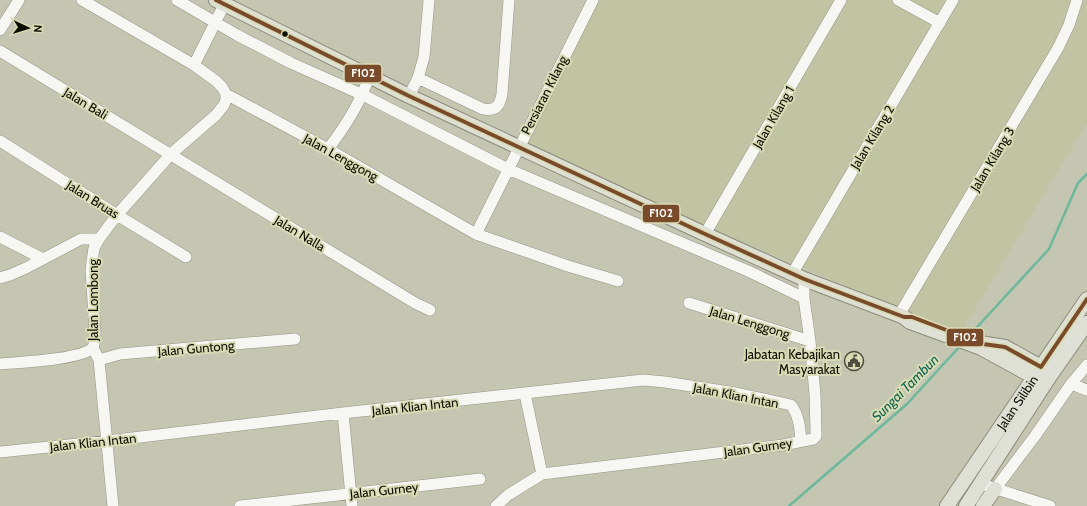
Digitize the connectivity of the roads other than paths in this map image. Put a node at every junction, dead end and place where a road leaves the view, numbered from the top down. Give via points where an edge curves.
1 (18, 0) edge
2 (82, 0) edge
3 (177, 0) edge
4 (429, 0) edge
5 (509, 0) edge
6 (593, 0) edge
7 (841, 0) edge
8 (898, 0) edge
9 (952, 0) edge
10 (1077, 0) edge
11 (220, 2) edge
12 (216, 23) junction
13 (940, 23) junction
14 (0, 30) edge
15 (0, 51) edge
16 (194, 65) junction
17 (369, 77) junction
18 (418, 78) junction
19 (226, 94) junction
20 (363, 95) junction
21 (409, 96) junction
22 (0, 140) edge
23 (518, 148) junction
24 (328, 149) junction
25 (171, 154) junction
26 (508, 168) junction
27 (117, 215) junction
28 (476, 234) junction
29 (705, 234) junction
30 (0, 237) edge
31 (99, 238) junction
32 (186, 257) dead end
33 (43, 259) junction
34 (798, 277) junction
35 (0, 278) edge
36 (618, 281) dead end
37 (804, 298) junction
38 (1087, 299) edge
39 (689, 303) dead end
40 (430, 310) dead end
41 (902, 316) junction
42 (1087, 323) edge
43 (295, 339) dead end
44 (810, 341) junction
45 (93, 348) junction
46 (99, 360) junction
47 (0, 364) edge
48 (1085, 370) edge
49 (1041, 374) junction
50 (1071, 384) junction
51 (1087, 390) edge
52 (525, 394) junction
53 (343, 413) junction
54 (107, 441) junction
55 (801, 441) junction
56 (0, 452) edge
57 (542, 474) junction
58 (480, 479) dead end
59 (981, 484) junction
60 (995, 489) junction
61 (351, 493) junction
62 (948, 505) edge
63 (113, 506) edge
64 (240, 506) edge
65 (352, 506) edge
66 (496, 506) edge
67 (966, 506) edge
68 (983, 506) edge
69 (1050, 506) edge

1 - 14 street
2 - 16 street, Jalan Lenggong
3 - 12 street
4 - 18 street via 424,57
5 - 18 street via 502,94 497,107 483,109
6 - 23 street, Persiaran Kilang
7 - 29 street, Jalan Kilang 1
8 - 13 street
9 - 13 street, Jalan Kilang 2
10 - 41 street, Jalan Kilang 3 via 1058,48
11 - 12 street
11 - 17 main road
12 - 16 street
12 - 20 street via 291,63
13 - 34 street, Jalan Kilang 2
15 - 25 street, Jalan Bali
16 - 19 street, Jalan Lenggong via 216,80
17 - 20 street
17 - 21 main road
18 - 21 street
19 - 24 street, Jalan Lenggong
19 - 25 street, Jalan Lombong via 224,105 216,114
20 - 24 street
20 - 26 street
21 - 23 main road
22 - 27 street, Jalan Bruas
23 - 26 street, Persiaran Kilang
23 - 29 main road
24 - 28 street, Jalan Lenggong
25 - 27 street, Jalan Lombong
25 - 40 street, Jalan Nalla
26 - 28 street, Persiaran Kilang
26 - 37 street via 748,271
27 - 31 street, Jalan Lombong
27 - 32 street, Jalan Bruas
28 - 36 street, Jalan Lenggong
29 - 34 main road
30 - 33 street
31 - 33 street via 80,238
31 - 45 street, Jalan Lombong via 94,248 91,269 95,332
33 - 35 street
34 - 37 street, Jalan Gurney
34 - 41 main road
37 - 44 street, Jalan Gurney
38 - 49 main road, Jalan Silibin
39 - 44 street, Jalan Lenggong
41 - 49 main road via 912,317 945,333 982,346 1005,347
42 - 49 main road, Jalan Silibin
43 - 46 street, Jalan Guntong via 120,354
44 - 55 street, Jalan Gurney via 816,436
45 - 46 street, Jalan Lombong
45 - 47 street via 81,355
46 - 54 street, Jalan Lombong
48 - 50 street
49 - 59 main road, Jalan Silibin
49 - 62 main road, Jalan Silibin
50 - 51 street
50 - 60 street
52 - 53 street, Jalan Klian Intan
52 - 55 street, Jalan Klian Intan via 644,380 736,393 791,405 795,410
52 - 57 street
53 - 54 street, Jalan Klian Intan
53 - 61 street
54 - 56 street, Jalan Klian Intan
54 - 63 street, Jalan Lombong
55 - 57 street, Jalan Gurney
57 - 66 street via 508,495
58 - 61 street, Jalan Gurney
59 - 60 street
59 - 62 main road via 971,484 960,498
59 - 67 main road, Jalan Silibin
60 - 68 main road
60 - 69 street
61 - 64 street, Jalan Gurney
61 - 65 street

